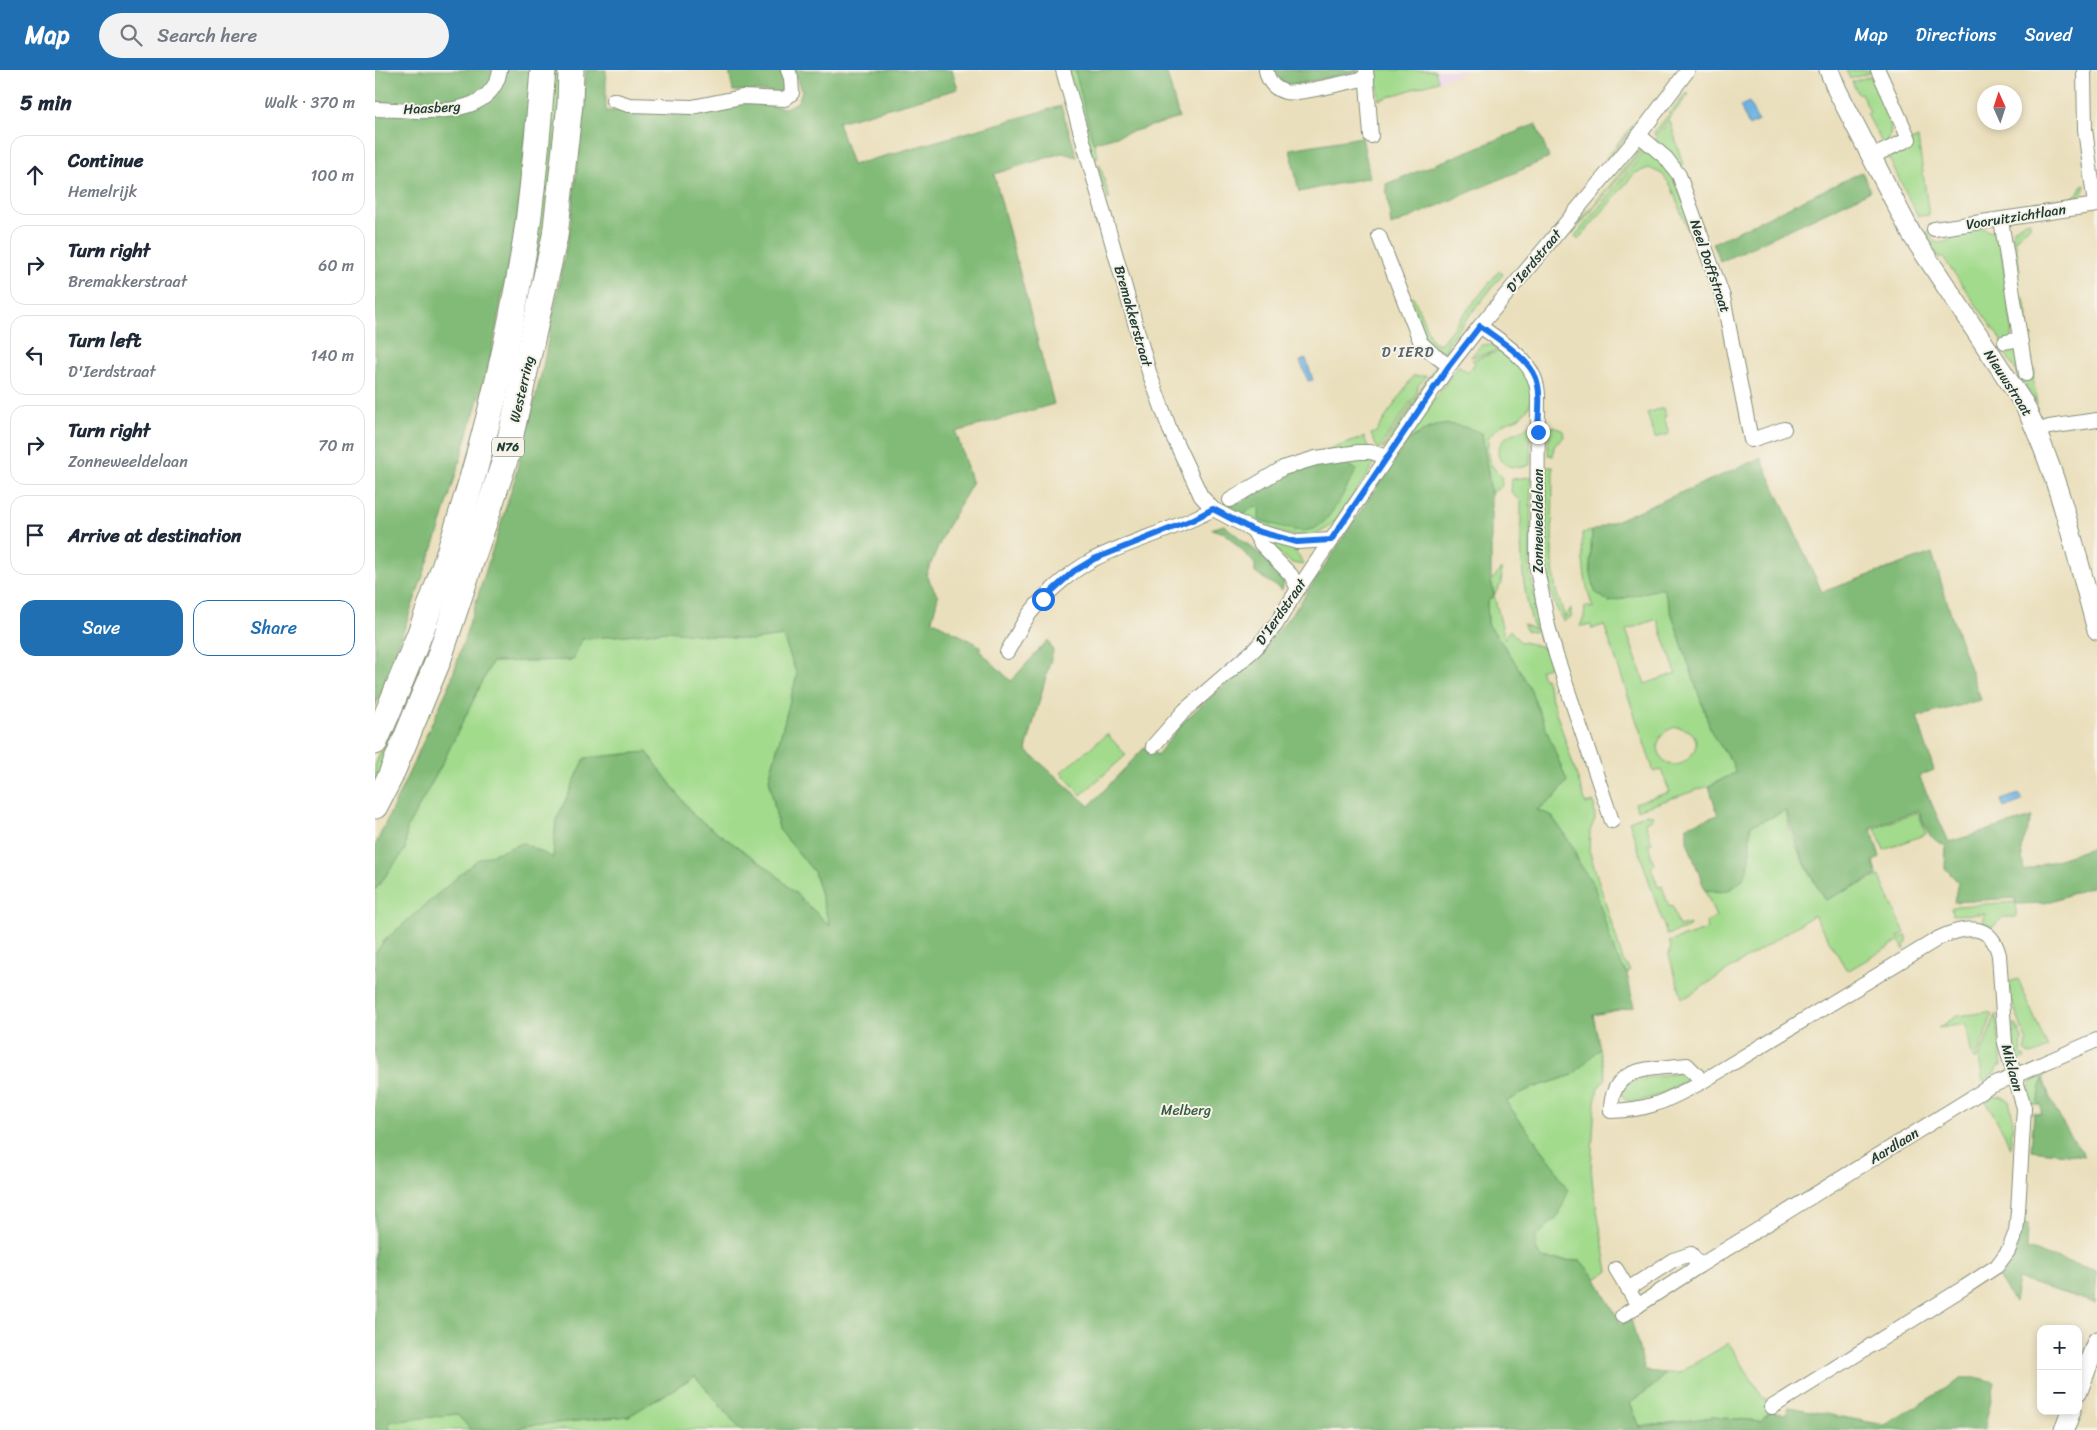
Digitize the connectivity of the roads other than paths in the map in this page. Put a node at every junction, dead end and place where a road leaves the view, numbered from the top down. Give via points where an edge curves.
1 (500, 70) edge
2 (543, 70) edge
3 (571, 70) edge
4 (788, 70) edge
5 (1063, 70) edge
6 (1266, 70) edge
7 (1688, 70) edge
8 (1878, 70) edge
9 (2084, 70) edge
10 (1828, 71) edge
11 (1366, 74) edge
12 (613, 100) dead end
13 (375, 109) edge
14 (1639, 135) junction
15 (1371, 136) dead end
16 (1871, 157) junction
17 (2096, 205) edge
18 (2001, 220) junction
19 (1934, 229) dead end
20 (1379, 236) dead end
21 (1480, 326) junction
22 (2020, 339) junction
23 (2005, 342) dead end
24 (1449, 366) junction
25 (2026, 374) dead end
26 (2097, 420) edge
27 (1784, 429) dead end
28 (2037, 431) junction
29 (1387, 458) junction
30 (1230, 500) dead end
31 (1213, 509) junction
32 (1253, 530) junction
33 (1331, 540) junction
34 (1298, 589) junction
35 (2097, 630) edge
36 (1007, 652) dead end
37 (375, 742) edge
38 (1153, 746) dead end
39 (375, 806) edge
40 (1612, 821) dead end
41 (2097, 1040) edge
42 (2013, 1077) junction
43 (1699, 1083) junction
44 (1699, 1266) junction
45 (1616, 1269) dead end
46 (1628, 1289) junction
47 (1638, 1306) junction
48 (1622, 1316) dead end
49 (2097, 1341) edge
50 (2082, 1380) edge
51 (1772, 1407) dead end
52 (2070, 1415) edge
53 (2064, 1430) edge

1 - 13 street, Haasberg via 498,81 487,96 472,105 449,110
2 - 37 highway, Westerring / N76 via 525,243 474,475 415,648
3 - 39 highway, Westerring / N76 via 555,236 506,457 438,661
4 - 12 street via 792,93 785,99 742,96 692,107 629,105
5 - 31 street, Bremakkerstraat via 1149,372 1181,456 1201,496
6 - 11 street via 1275,87 1286,92 1298,92
7 - 14 street, D'Ierdstraat
8 - 16 street via 1909,139
9 - 17 street via 2085,129
10 - 16 street, Nieuwstraat
11 - 15 street
14 - 21 street, D'Ierdstraat
14 - 27 street, Neel Doffstraat via 1666,158 1679,175 1723,297 1751,440
16 - 28 street, Nieuwstraat via 1912,235 2024,404
17 - 18 street, Vooruitzichtlaan
18 - 19 street, Vooruitzichtlaan
18 - 22 street
20 - 24 street via 1421,343
21 - 24 street, D'Ierdstraat
21 - 40 street, Zonneweeldelaan via 1527,364 1536,378 1537,569 1547,626
22 - 23 street
22 - 25 street
24 - 29 street, D'Ierdstraat
26 - 28 street
28 - 35 street, Nieuwstraat via 2050,464
29 - 30 street via 1371,452 1359,452 1316,458 1283,468
29 - 33 street, D'Ierdstraat
31 - 32 street, Bremakkerstraat
31 - 36 street via 1094,559 1074,571 1024,620
32 - 33 street, Bremakkerstraat via 1297,542
32 - 34 street, Bremakkerstraat via 1261,544 1291,575
33 - 34 street, D'Ierdstraat
34 - 38 street, D'Ierdstraat via 1275,626 1255,649 1185,710
41 - 42 street, Aardlaan
42 - 43 street, Miklaan via 2005,1043 1999,955 1995,941 1986,932 1971,929 1939,938
42 - 44 street, Aardlaan via 1989,1087
42 - 51 street, Miklaan via 2023,1108 2019,1211 2016,1232 2008,1251 1997,1266
43 - 43 street, Miklaan via 1697,1075 1687,1065 1630,1073 1617,1082 1611,1097 1611,1111 1658,1104
44 - 46 street via 1691,1254 1673,1260
44 - 47 street, Aardlaan
45 - 46 street
46 - 47 street
47 - 48 street, Aardlaan
49 - 50 street
52 - 53 street

